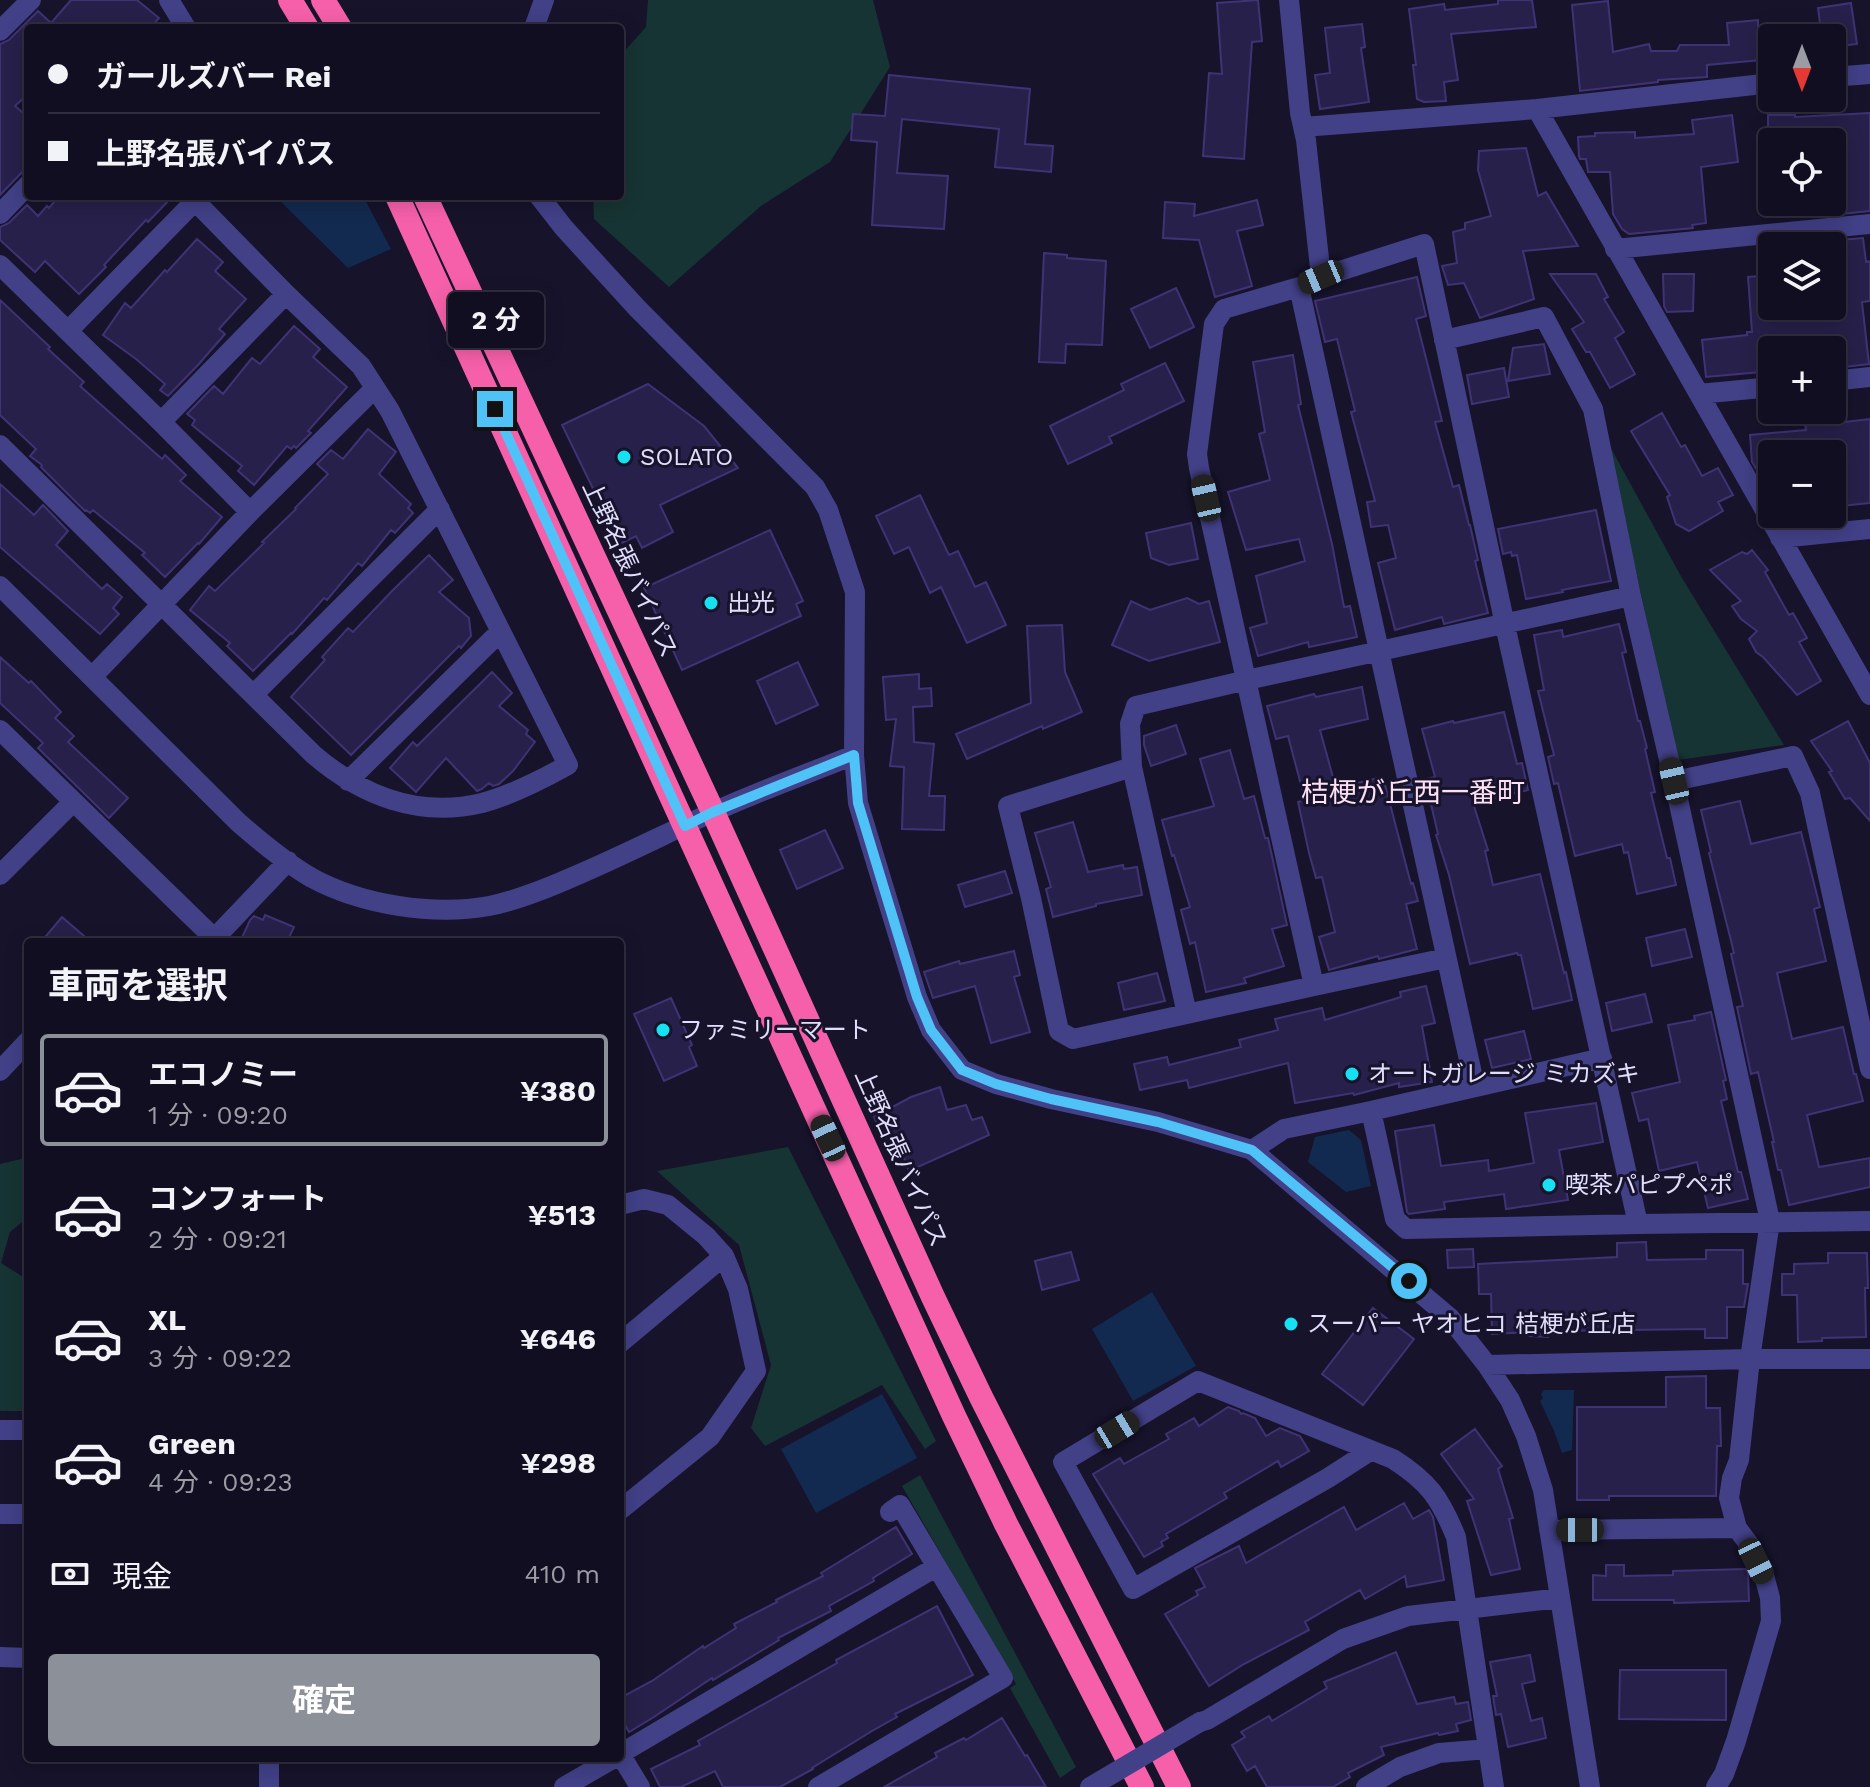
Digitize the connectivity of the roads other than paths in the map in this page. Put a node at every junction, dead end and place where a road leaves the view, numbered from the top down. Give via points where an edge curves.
1 (31, 0) edge
2 (169, 0) edge
3 (290, 0) edge
4 (323, 0) edge
5 (544, 0) edge
6 (1289, 0) edge
7 (184, 24) edge
8 (305, 24) edge
9 (338, 24) edge
10 (535, 24) edge
11 (0, 31) edge
12 (1870, 74) edge
13 (1846, 76) edge
14 (1758, 85) edge
15 (1537, 109) junction
16 (1303, 127) junction
17 (24, 189) edge
18 (194, 200) edge
19 (196, 200) edge
20 (399, 200) edge
21 (427, 200) edge
22 (542, 200) edge
23 (0, 214) edge
24 (1870, 224) edge
25 (1615, 249) junction
26 (0, 265) edge
27 (1321, 277) junction
28 (1299, 287) junction
29 (286, 294) junction
30 (68, 331) junction
31 (1444, 340) junction
32 (1870, 377) edge
33 (1846, 380) edge
34 (375, 388) junction
35 (1758, 388) edge
36 (1699, 394) junction
37 (161, 422) junction
38 (0, 445) edge
39 (440, 509) junction
40 (250, 512) junction
41 (1870, 529) edge
42 (1780, 538) junction
43 (0, 586) edge
44 (1631, 596) junction
45 (161, 604) junction
46 (1505, 625) junction
47 (500, 632) junction
48 (1379, 652) junction
49 (92, 677) junction
50 (1247, 680) junction
51 (1868, 686) edge
52 (253, 695) junction
53 (0, 730) edge
54 (854, 755) junction
55 (1132, 767) junction
56 (348, 781) junction
57 (1674, 781) junction
58 (73, 802) junction
59 (713, 812) junction
60 (685, 826) junction
61 (288, 861) junction
62 (0, 875) edge
63 (211, 938) edge
64 (217, 938) edge
65 (1446, 958) junction
66 (1314, 986) junction
67 (1187, 1014) junction
68 (24, 1046) edge
69 (1602, 1058) junction
70 (1870, 1069) edge
71 (0, 1071) edge
72 (1475, 1087) junction
73 (1371, 1111) junction
74 (1252, 1150) junction
75 (624, 1204) edge
76 (1770, 1221) junction
77 (1870, 1221) edge
78 (1638, 1224) junction
79 (724, 1256) junction
80 (624, 1340) edge
81 (1750, 1359) junction
82 (1870, 1359) edge
83 (1487, 1365) junction
84 (0, 1430) edge
85 (24, 1430) edge
86 (1370, 1451) junction
87 (624, 1507) edge
88 (890, 1512) dead end
89 (0, 1514) edge
90 (24, 1514) edge
91 (1737, 1528) junction
92 (1549, 1530) junction
93 (936, 1567) junction
94 (1560, 1598) junction
95 (1468, 1608) junction
96 (0, 1657) edge
97 (24, 1658) edge
98 (1488, 1749) junction
99 (624, 1752) edge
100 (624, 1761) edge
101 (269, 1762) edge
102 (607, 1762) edge
103 (269, 1787) edge
104 (564, 1787) edge
105 (640, 1787) edge
106 (818, 1787) edge
107 (1090, 1787) edge
108 (1142, 1787) edge
109 (1179, 1787) edge
110 (1366, 1787) edge
111 (1494, 1787) edge
112 (1590, 1787) edge
113 (1716, 1787) edge

1 - 11 street
2 - 7 street
3 - 8 highway
4 - 9 highway
5 - 10 street
6 - 16 street
12 - 13 street
14 - 15 street
15 - 16 street
15 - 25 street
16 - 27 street
17 - 23 street
18 - 30 street
19 - 29 street
20 - 60 highway
21 - 59 highway, 上野名張バイパス
22 - 54 street via 637,308 815,487 828,510 855,592
24 - 25 street
25 - 36 street
26 - 30 street
27 - 28 street
27 - 31 street via 1424,244
28 - 48 street
28 - 50 street via 1224,309 1214,324 1208,367 1197,454
29 - 34 street via 361,366
29 - 37 street
30 - 37 street
31 - 44 street via 1544,317 1593,409
31 - 46 street
32 - 33 street
34 - 39 street
34 - 40 street
35 - 36 street
36 - 42 street
37 - 40 street
38 - 45 street
39 - 47 street
39 - 52 street
40 - 45 street
41 - 42 street
42 - 51 street
43 - 49 street
44 - 46 street
44 - 57 street
45 - 49 street
45 - 52 street
46 - 48 street
46 - 69 street
47 - 56 street
47 - 56 street via 568,765 506,795 436,808 390,800
48 - 50 street
48 - 65 street
49 - 61 street via 239,823
50 - 55 street via 1136,706 1130,724
50 - 66 street
52 - 56 street
53 - 58 street
54 - 59 street
54 - 74 street via 858,803 917,997 931,1030 962,1070 996,1084
55 - 67 street
55 - 67 street via 1008,806 1059,1031 1073,1039
57 - 70 street via 1793,756 1810,793
57 - 76 street
58 - 62 street
58 - 63 street
59 - 60 street
59 - 109 highway, 上野名張バイパス via 940,1312
60 - 61 street via 541,891 459,909 399,907 369,899 312,877
60 - 108 highway via 973,1457
61 - 64 street
65 - 66 street
65 - 72 street
66 - 67 street
68 - 71 street
69 - 72 street
69 - 78 street
72 - 73 street
73 - 74 street via 1284,1129
73 - 78 street via 1395,1219 1406,1229
74 - 83 street via 1450,1318
75 - 79 street via 644,1199 668,1205
76 - 77 street
76 - 78 street
76 - 81 street
79 - 80 street
79 - 87 street via 738,1289 756,1371 710,1437
81 - 82 street
81 - 83 street
81 - 91 street via 1739,1460 1729,1498
83 - 92 street via 1526,1436
84 - 85 street
86 - 86 street via 1133,1589 1063,1462 1198,1381
86 - 95 street via 1420,1478 1443,1505 1456,1537
88 - 93 street via 900,1505
89 - 90 street
91 - 92 street
91 - 113 street via 1765,1579 1771,1621 1736,1741
92 - 94 street
93 - 99 street
93 - 106 street via 1003,1678
94 - 95 street
94 - 112 street
95 - 98 street
95 - 107 street, bridge via 1408,1616 1343,1639
96 - 97 street
98 - 110 street via 1439,1753
98 - 111 street
100 - 105 street
101 - 103 street
102 - 104 street

